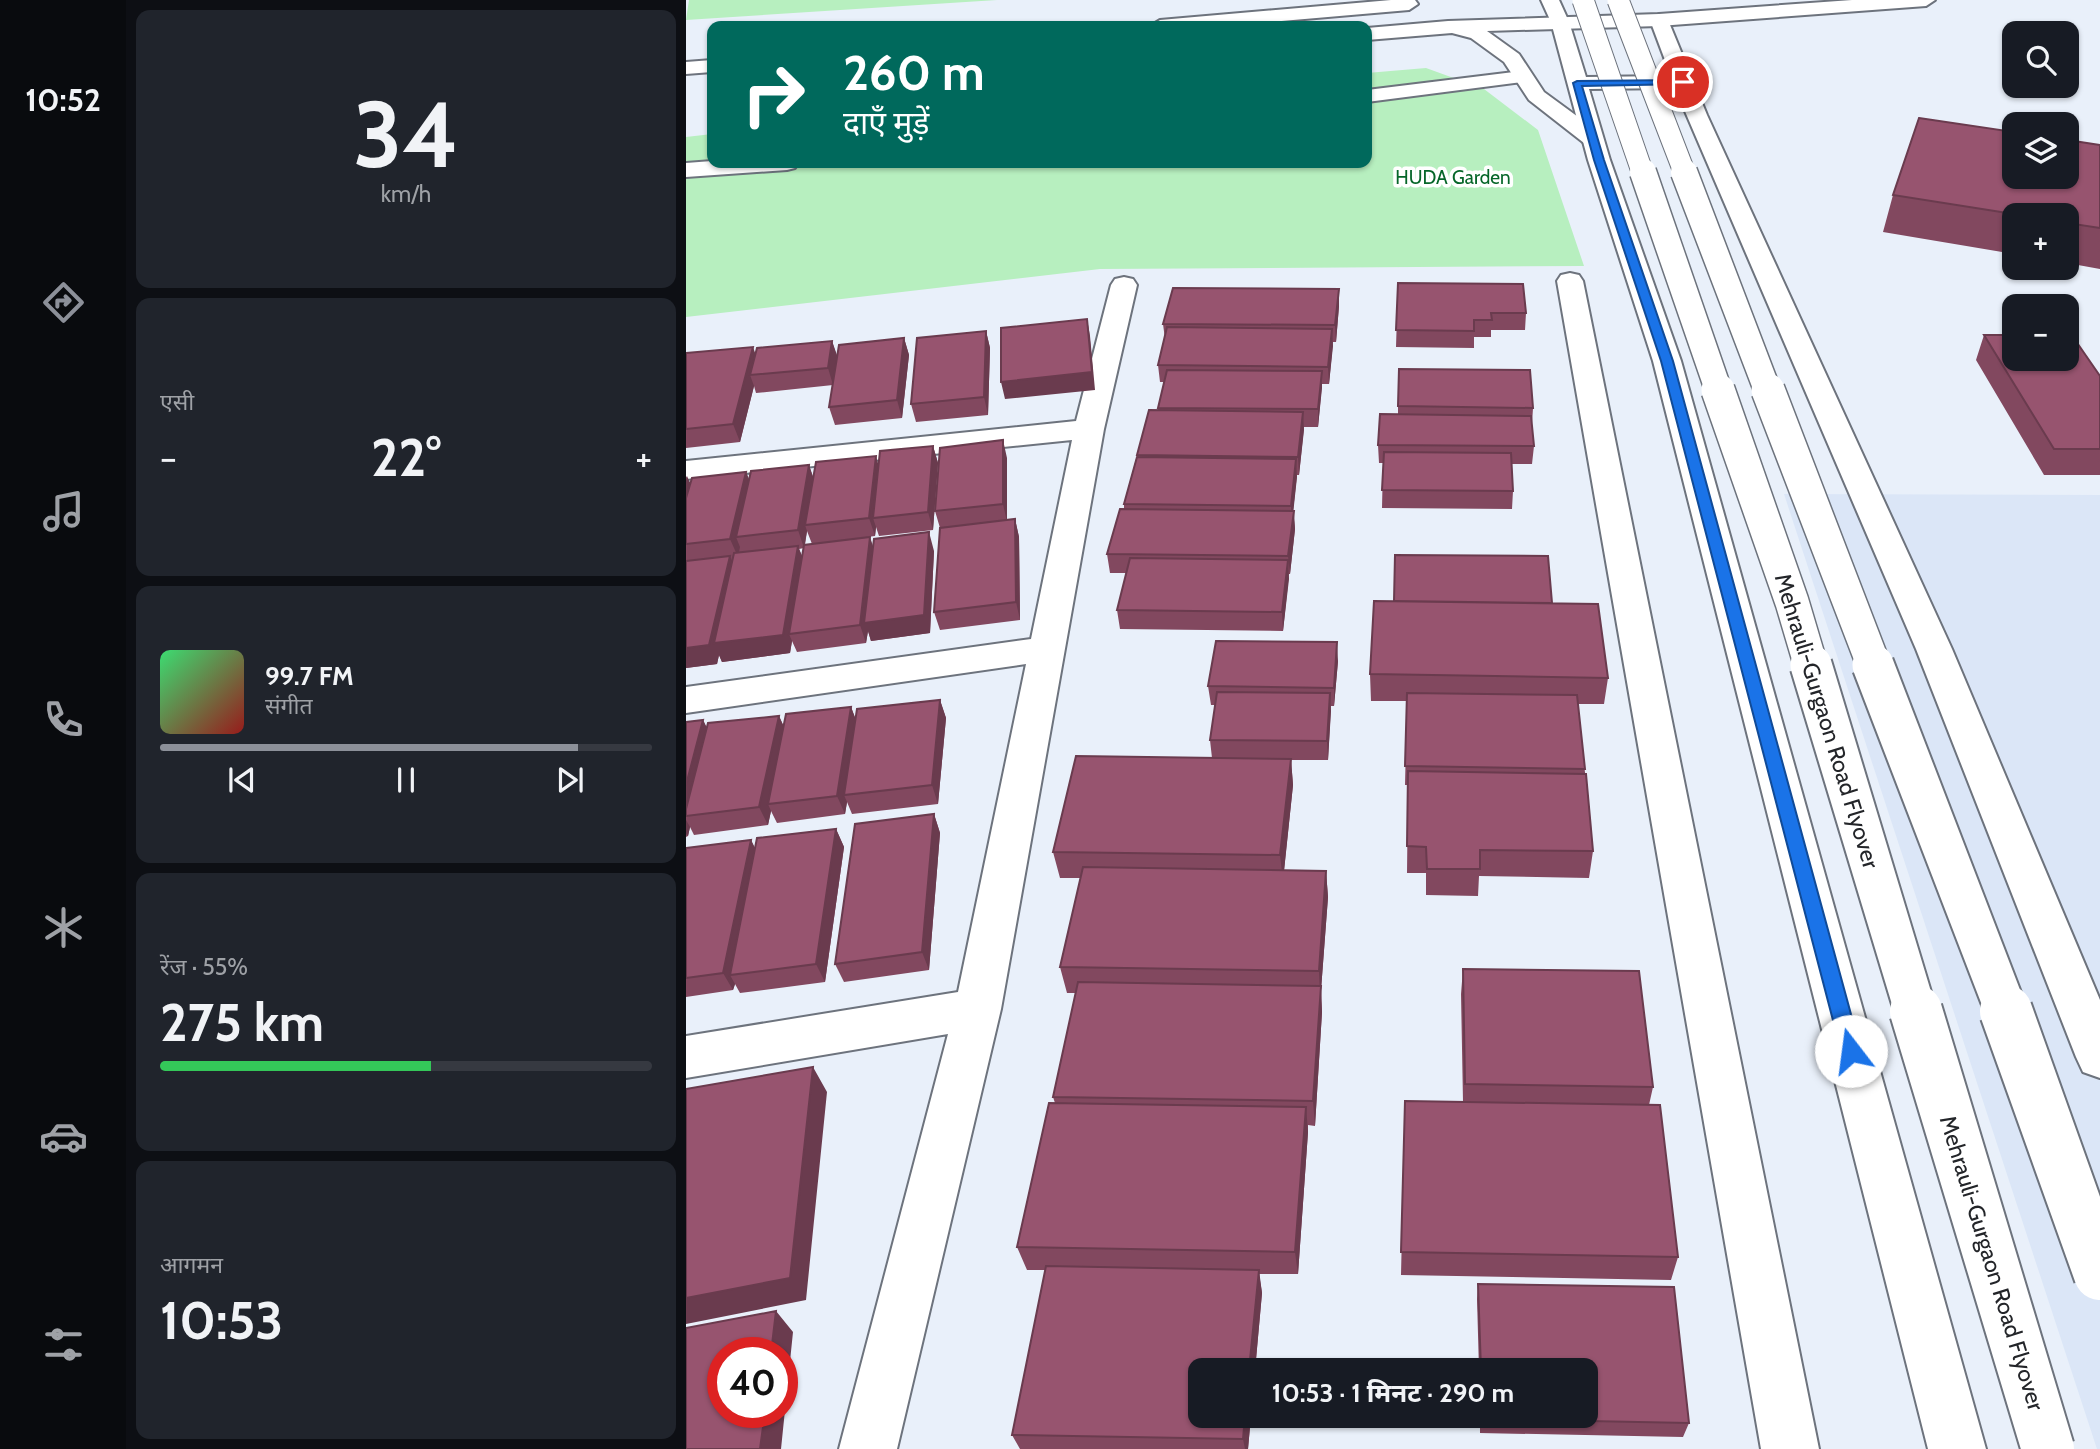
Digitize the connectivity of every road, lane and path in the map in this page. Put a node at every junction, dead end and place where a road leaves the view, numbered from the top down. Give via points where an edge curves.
1 (1618, 0) edge
2 (1724, 0) edge
3 (1926, 0) edge
4 (1430, 2) dead end
5 (1564, 7) edge
6 (1760, 13) junction
7 (1659, 20) junction
8 (1216, 21) edge
9 (1448, 27) junction
10 (1372, 34) edge
11 (707, 66) edge
12 (686, 68) edge
13 (1522, 77) junction
14 (1683, 82) junction
15 (1577, 83) junction
16 (1372, 95) edge
17 (1592, 138) junction
18 (715, 168) edge
19 (686, 170) edge
20 (1570, 281) dead end
21 (1124, 285) dead end
22 (1089, 429) junction
23 (686, 470) edge
24 (1047, 649) junction
25 (686, 700) edge
26 (978, 1009) junction
27 (686, 1057) edge
28 (2100, 1057) edge
29 (2100, 1274) edge
30 (869, 1449) edge
31 (1790, 1449) edge
32 (1957, 1449) edge
33 (2048, 1449) edge

1 - 29 street, bridge via 2028,1068
2 - 6 street
3 - 6 street
4 - 8 street
5 - 7 street
5 - 9 street
5 - 15 street
5 - 33 street, Mehrauli-Gurgaon Road Flyover, bridge via 1791,602
6 - 7 street
7 - 14 street
9 - 10 street
9 - 13 street via 1478,34 1497,46 1512,58
11 - 12 street
13 - 16 street
13 - 17 street via 1536,96
14 - 15 street
14 - 28 street via 1934,649
15 - 17 street
17 - 32 street via 1667,361
18 - 19 street
20 - 31 street
21 - 22 street
22 - 23 street
22 - 24 street
24 - 25 street
24 - 26 street
26 - 27 street
26 - 30 street

